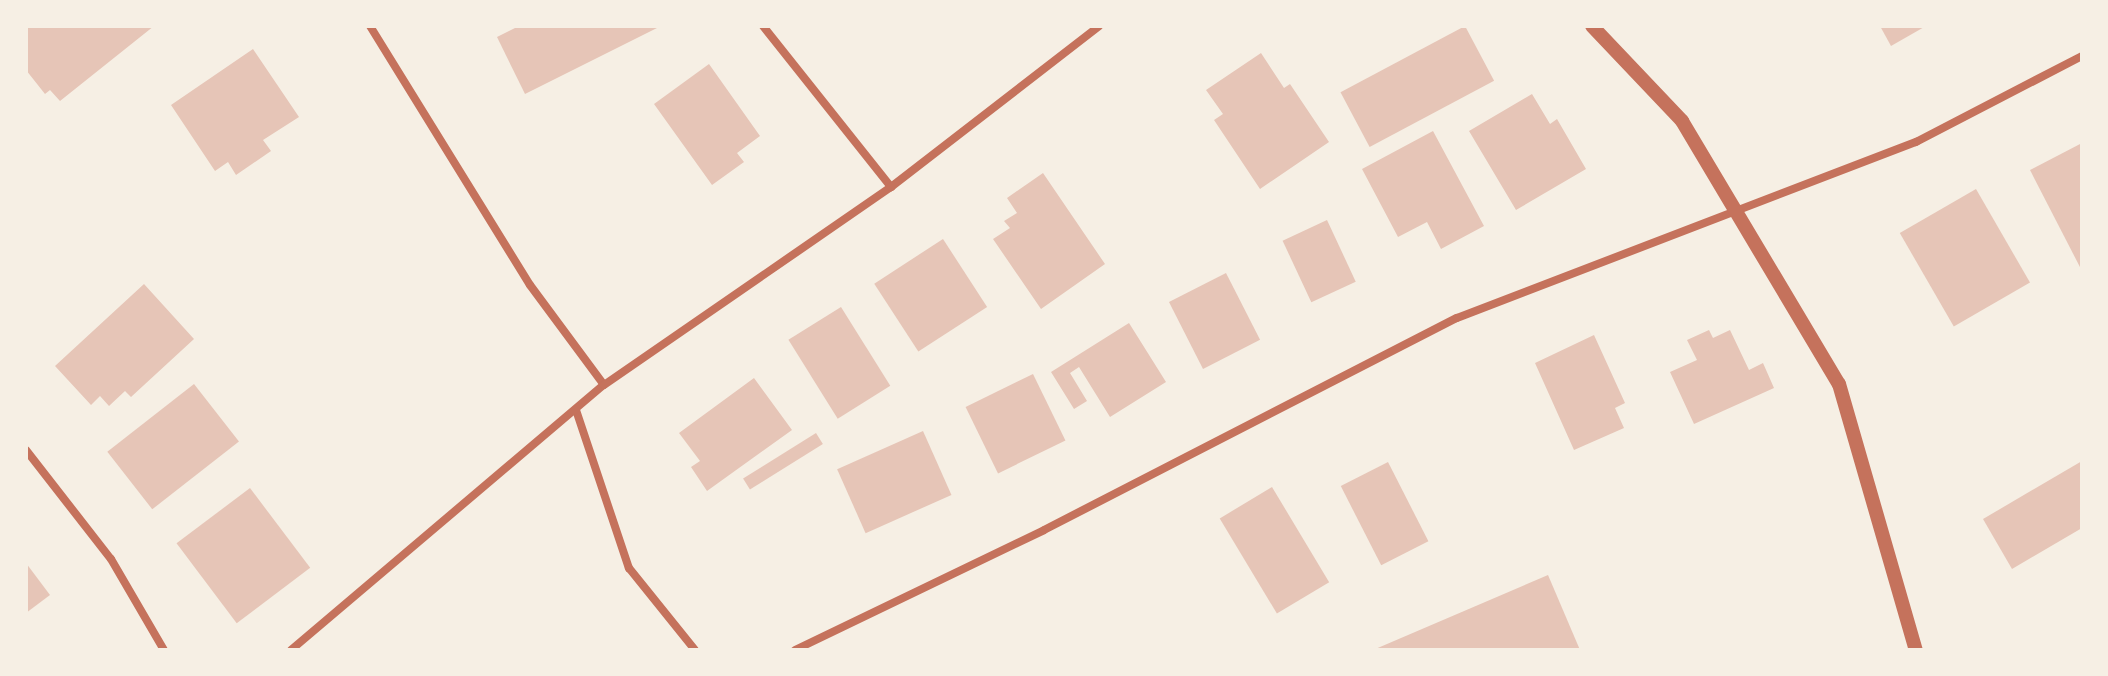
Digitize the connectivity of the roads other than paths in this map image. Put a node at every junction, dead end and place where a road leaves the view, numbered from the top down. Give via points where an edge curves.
1 (370, 26) edge
2 (763, 26) edge
3 (1099, 26) edge
4 (1592, 26) edge
5 (2082, 56) edge
6 (891, 187) junction
7 (1733, 210) junction
8 (604, 385) junction
9 (576, 410) junction
10 (26, 450) edge
11 (164, 650) edge
12 (291, 650) edge
13 (695, 650) edge
14 (795, 650) edge
15 (1916, 650) edge

1 - 8 street via 530,285
2 - 6 street
3 - 6 street
4 - 7 street via 1682,121
5 - 7 street via 1916,142
6 - 8 street
7 - 14 street via 1457,318 1044,530
7 - 15 street via 1839,384
8 - 9 street
9 - 12 street
9 - 13 street via 629,568
10 - 11 street via 111,559

